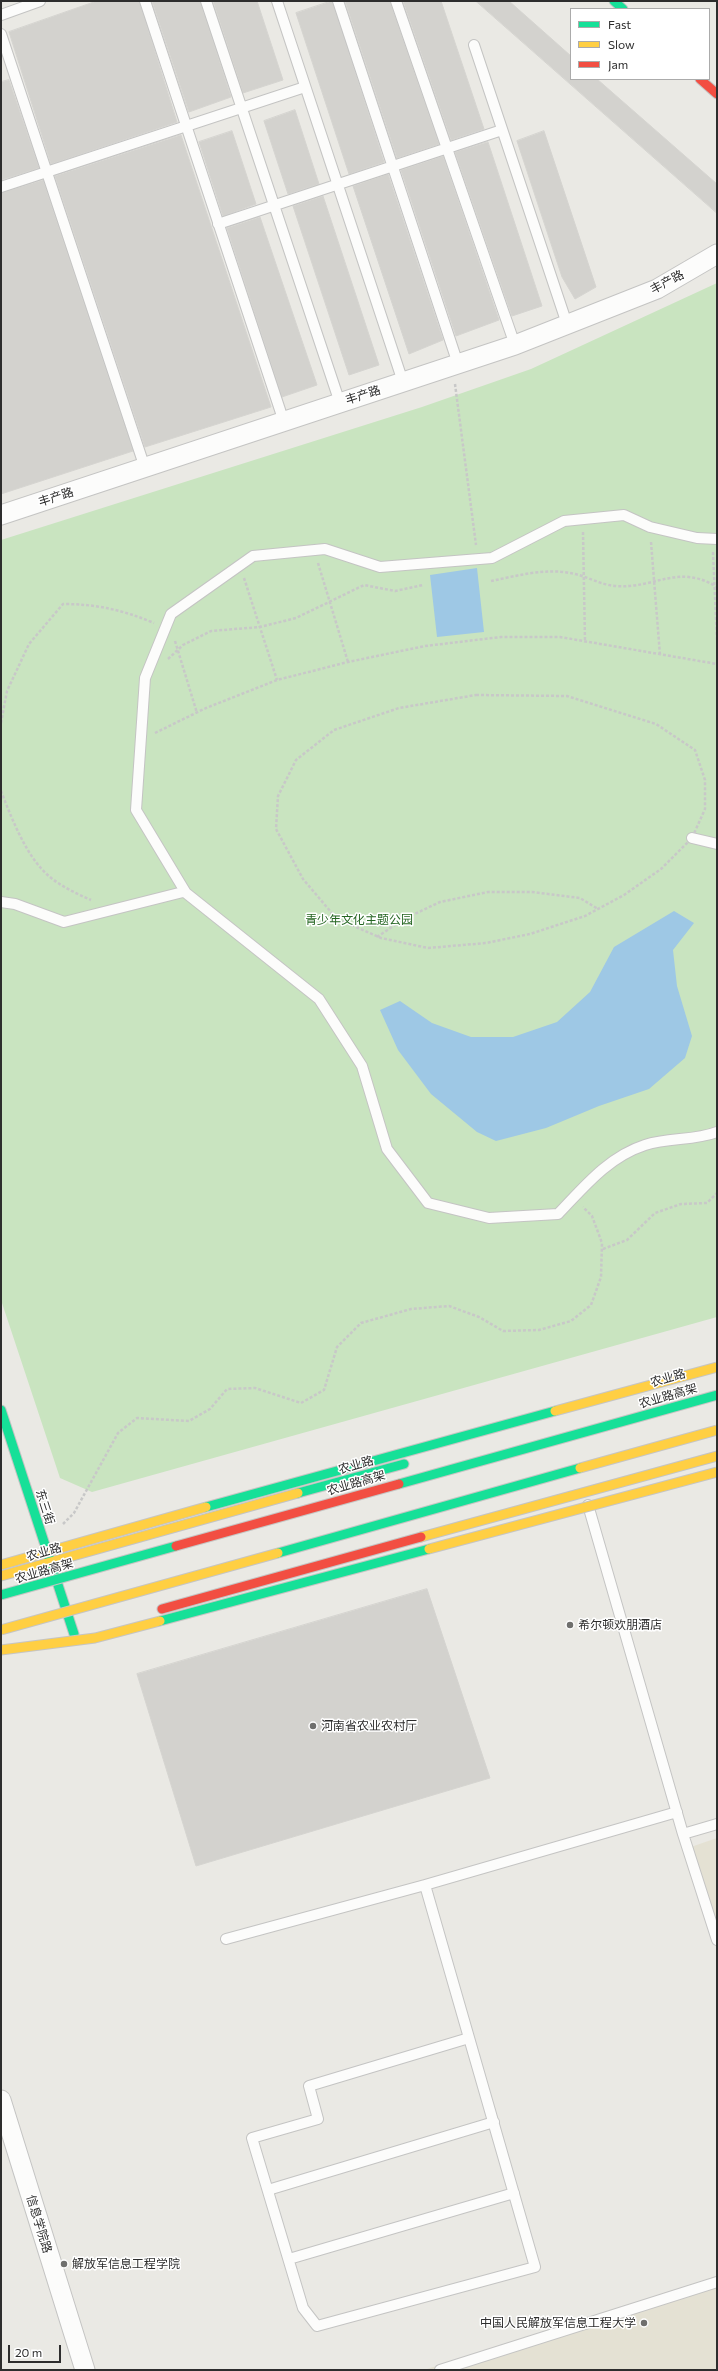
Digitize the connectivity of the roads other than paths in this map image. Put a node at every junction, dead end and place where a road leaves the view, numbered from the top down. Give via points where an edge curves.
1 (40, 1) edge
2 (144, 1) edge
3 (206, 1) edge
4 (277, 1) edge
5 (338, 1) edge
6 (396, 1) edge
7 (1, 15) edge
8 (1, 34) edge
9 (474, 45) dead end
10 (701, 80) edge
11 (305, 87) junction
12 (717, 94) edge
13 (242, 108) junction
14 (186, 126) junction
15 (502, 130) junction
16 (447, 148) junction
17 (393, 166) junction
18 (47, 172) junction
19 (338, 184) junction
20 (1, 187) edge
21 (274, 205) junction
22 (218, 224) junction
23 (717, 254) edge
24 (567, 324) junction
25 (515, 345) junction
26 (456, 364) junction
27 (403, 382) junction
28 (340, 403) junction
29 (284, 422) junction
30 (145, 468) junction
31 (1, 515) edge
32 (715, 539) edge
33 (692, 838) road end
34 (717, 844) edge
35 (183, 892) dead end
36 (1, 902) edge
37 (717, 1132) edge
38 (717, 1366) edge
39 (717, 1376) edge
40 (717, 1395) edge
41 (610, 1406) dead end
42 (1, 1410) edge
43 (717, 1430) edge
44 (717, 1456) edge
45 (411, 1462) dead end
46 (717, 1472) edge
47 (584, 1492) junction
48 (51, 1562) junction
49 (1, 1565) edge
50 (1, 1576) edge
51 (1, 1595) edge
52 (151, 1612) dead end
53 (112, 1623) dead end
54 (1, 1630) edge
55 (74, 1634) junction
56 (1, 1650) edge
57 (1, 1655) edge
58 (677, 1812) junction
59 (717, 1824) edge
60 (683, 1834) junction
61 (426, 1885) junction
62 (226, 1939) dead end
63 (717, 1940) edge
64 (469, 2038) junction
65 (1, 2100) edge
66 (494, 2122) junction
67 (268, 2190) junction
68 (514, 2193) junction
69 (289, 2259) junction
70 (717, 2282) edge
71 (85, 2370) edge
72 (440, 2370) edge

1 - 7 lane
2 - 14 lane
3 - 13 lane
4 - 11 lane
5 - 17 lane
6 - 16 lane
8 - 18 lane
9 - 15 lane
10 - 12 main road
11 - 13 lane
11 - 19 lane
13 - 14 lane
13 - 21 lane
14 - 18 lane
14 - 22 lane
15 - 16 lane
15 - 24 lane
16 - 17 lane
16 - 25 lane
17 - 19 lane
17 - 26 lane
18 - 20 lane
18 - 30 lane
19 - 21 lane
19 - 27 lane
21 - 22 lane
21 - 28 lane
22 - 29 lane
23 - 24 street, 丰产路 via 657,289
24 - 25 street, 丰产路
25 - 26 street, 丰产路
26 - 27 street, 丰产路
27 - 28 street, 丰产路
28 - 29 street, 丰产路
29 - 30 street, 丰产路
30 - 31 street, 丰产路
32 - 37 lane via 650,526 624,515 564,521 492,558 380,567 325,549 253,556 171,614 145,678 136,810 186,893 319,999 362,1066 387,1149 428,1203 489,1218 558,1214 613,1159 646,1145 702,1138
33 - 34 lane
35 - 36 lane via 64,922 15,904
38 - 49 main road, bridge
39 - 41 main road, 农业路
40 - 51 main road, 农业路高架, bridge
42 - 48 main road, 东三街
43 - 54 main road, bridge
44 - 47 main road
45 - 48 main road, 农业路
46 - 56 main road, bridge via 95,1638
47 - 52 main road
47 - 58 lane
48 - 50 main road, 农业路
48 - 55 main road, 东三街
53 - 55 main road
55 - 57 main road
58 - 60 lane
58 - 61 lane
59 - 60 lane
60 - 63 lane
61 - 62 lane
61 - 64 lane
64 - 66 lane
64 - 67 lane via 309,2086 318,2119 252,2138
65 - 71 street, 信息学院路
66 - 67 lane
66 - 68 lane
67 - 69 lane
68 - 69 lane
68 - 69 lane via 535,2267 317,2326 303,2308
70 - 72 lane

